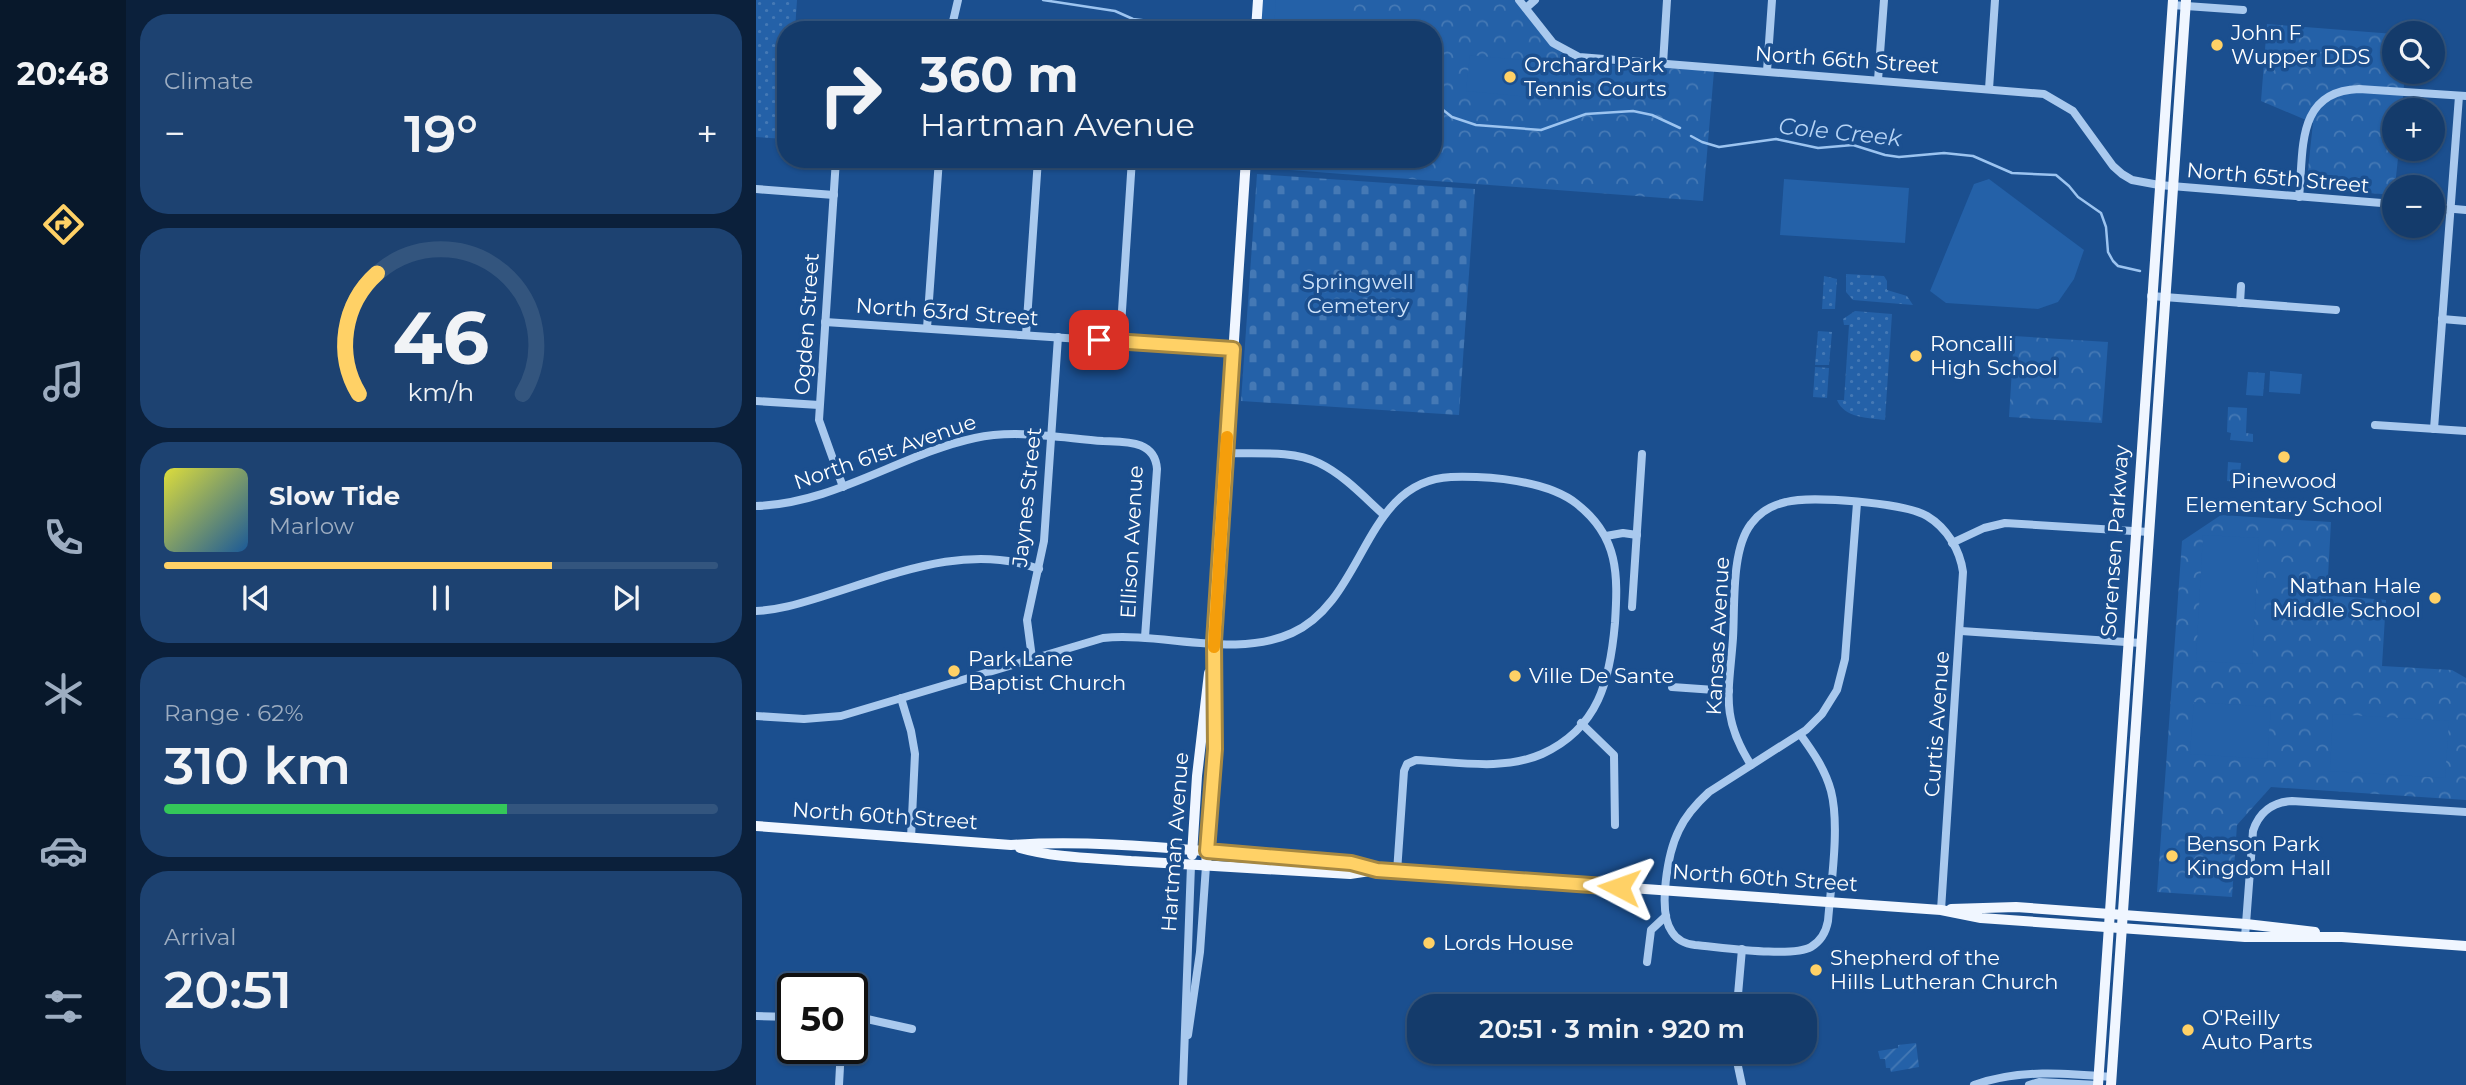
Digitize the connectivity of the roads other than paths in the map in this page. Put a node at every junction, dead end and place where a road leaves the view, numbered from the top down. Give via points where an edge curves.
1 (958, 0) edge
2 (1258, 0) edge
3 (1519, 0) edge
4 (1535, 0) edge
5 (1667, 0) edge
6 (1772, 0) edge
7 (1884, 0) edge
8 (1995, 0) edge
9 (2173, 2) edge
10 (2186, 3) edge
11 (1526, 8) junction
12 (2243, 10) dead end
13 (953, 21) edge
14 (1257, 21) edge
15 (1663, 64) junction
16 (1767, 71) junction
17 (1878, 80) junction
18 (1989, 89) junction
19 (2462, 96) edge
20 (836, 168) edge
21 (938, 168) edge
22 (1037, 168) edge
23 (1131, 168) edge
24 (1245, 168) edge
25 (2160, 186) junction
26 (2173, 187) junction
27 (756, 189) edge
28 (834, 195) junction
29 (2299, 197) junction
30 (2382, 203) edge
31 (2445, 208) edge
32 (2450, 208) junction
33 (2466, 210) edge
34 (2241, 286) dead end
35 (2151, 296) junction
36 (2165, 298) junction
37 (2240, 303) junction
38 (2336, 310) dead end
39 (2442, 319) junction
40 (2466, 321) edge
41 (825, 322) junction
42 (927, 328) junction
43 (1026, 335) junction
44 (1058, 337) junction
45 (1120, 341) junction
46 (1233, 349) junction
47 (756, 401) edge
48 (819, 405) junction
49 (2375, 425) dead end
50 (2434, 429) junction
51 (2466, 431) edge
52 (1051, 437) junction
53 (1149, 450) joint
54 (1226, 453) junction
55 (1642, 454) dead end
56 (843, 487) junction
57 (1857, 503) junction
58 (756, 506) edge
59 (1384, 515) junction
60 (2136, 531) junction
61 (2149, 532) junction
62 (1637, 535) junction
63 (1606, 536) junction
64 (1952, 543) junction
65 (1039, 569) junction
66 (1632, 607) dead end
67 (756, 611) edge
68 (1961, 631) junction
69 (1145, 637) junction
70 (1214, 642) junction
71 (2128, 642) junction
72 (2141, 643) junction
73 (1031, 658) junction
74 (1672, 687) dead end
75 (1729, 691) junction
76 (901, 698) junction
77 (756, 716) edge
78 (1581, 723) junction
79 (1800, 734) junction
80 (1751, 765) junction
81 (2466, 813) edge
82 (1615, 825) dead end
83 (756, 826) edge
84 (911, 838) junction
85 (1011, 845) junction
86 (1192, 850) junction
87 (1207, 851) junction
88 (1191, 865) junction
89 (1206, 866) junction
90 (1377, 870) junction
91 (1397, 872) junction
92 (1666, 890) junction
93 (1830, 902) junction
94 (1941, 910) junction
95 (2110, 914) junction
96 (2123, 915) junction
97 (1665, 916) junction
98 (2246, 924) junction
99 (2109, 928) junction
100 (2122, 929) junction
101 (2245, 937) junction
102 (2342, 937) junction
103 (2466, 946) edge
104 (1741, 949) junction
105 (1647, 961) dead end
106 (1738, 994) edge
107 (756, 1016) edge
108 (777, 1017) edge
109 (868, 1019) edge
110 (912, 1029) dead end
111 (1186, 1045) junction
112 (840, 1064) edge
113 (1738, 1064) edge
114 (2098, 1081) edge
115 (2112, 1081) edge
116 (839, 1085) edge
117 (1183, 1085) edge
118 (1742, 1085) edge
119 (1974, 1085) edge
120 (2029, 1085) edge

1 - 13 street
2 - 14 main road
3 - 11 street, North 66th Street
4 - 11 street
5 - 15 street
6 - 16 street
7 - 17 street
8 - 18 street
9 - 10 street
9 - 25 main road, Sorensen Parkway
10 - 12 street
10 - 26 main road, Sorensen Parkway
11 - 15 street, North 66th Street via 1547,37 1566,52 1589,59
15 - 16 street, North 66th Street
16 - 17 street, North 66th Street
17 - 18 street, North 66th Street
18 - 25 street, North 66th Street via 2044,94 2068,107 2113,166 2132,180
19 - 29 street via 2359,89 2327,97 2306,125
19 - 32 street
20 - 28 street, Ogden Street
21 - 42 street
22 - 43 street
23 - 45 street
24 - 46 main road, Hartman Avenue
25 - 26 street, North 65th Street
25 - 35 main road, Sorensen Parkway
26 - 29 street, North 65th Street
26 - 36 main road, Sorensen Parkway
27 - 28 street
28 - 41 street, Ogden Street
29 - 30 street, North 65th Street
31 - 32 street
32 - 33 street
32 - 39 street
34 - 37 street
35 - 36 street
35 - 60 main road, Sorensen Parkway
36 - 37 street
36 - 61 main road, Sorensen Parkway
37 - 38 street
39 - 40 street
39 - 50 street
41 - 42 street, North 63rd Street
41 - 48 street, Ogden Street
42 - 43 street, North 63rd Street
43 - 44 street, North 63rd Street
44 - 45 street, North 63rd Street
44 - 52 street, Jaynes Street
45 - 46 street, North 63rd Street
46 - 54 main road, Hartman Avenue
47 - 48 street
48 - 56 street, Ogden Street via 820,429
49 - 50 street
50 - 51 street
52 - 53 street, North 61st Avenue via 1135,443
52 - 56 street, North 61st Avenue via 1002,434 972,438
52 - 65 street, Jaynes Street
53 - 69 street, Ellison Avenue via 1157,469
54 - 59 street via 1287,455 1318,463 1342,477
54 - 70 main road, Hartman Avenue
55 - 62 street
56 - 58 street, North 61st Avenue via 789,503
57 - 64 street via 1919,512 1938,525
57 - 75 street, Kansas Avenue via 1795,500 1758,516 1745,533 1739,553
57 - 79 street via 1843,672 1827,706
59 - 63 street via 1409,490 1433,480 1523,482 1570,499
59 - 70 street via 1339,593 1313,621 1268,641
60 - 61 street
60 - 64 street via 2005,523
60 - 71 main road, Sorensen Parkway
61 - 72 main road, Sorensen Parkway
62 - 63 street
62 - 66 street
63 - 78 street via 1617,580 1612,653 1604,688
64 - 68 street, Curtis Avenue via 1963,572
65 - 67 street via 994,561 945,561 781,609
65 - 73 street, Jaynes Street via 1027,620
68 - 71 street
68 - 94 street, Curtis Avenue
69 - 70 street
69 - 73 street via 1103,638
70 - 86 main road, Hartman Avenue
70 - 87 main road, Hartman Avenue via 1215,749
71 - 72 street
71 - 95 main road, Sorensen Parkway
72 - 96 main road, Sorensen Parkway
73 - 76 street
74 - 75 street
75 - 80 street, Kansas Avenue via 1731,727
76 - 77 street via 827,718
76 - 84 street via 915,754
78 - 82 street via 1614,755
78 - 91 street via 1551,749 1517,762 1416,760 1408,764
79 - 80 street
79 - 93 street via 1821,765 1833,800
80 - 92 street via 1709,792 1687,815 1671,849
81 - 98 street via 2292,801 2272,806 2253,831
83 - 84 main road, North 60th Street
84 - 85 main road, North 60th Street
85 - 86 main road, North 60th Street via 1050,842
85 - 88 main road, North 60th Street via 1034,852
86 - 87 main road, North 60th Street
86 - 88 main road, Hartman Avenue
87 - 89 main road, Hartman Avenue
87 - 90 main road, North 60th Street via 1351,863
88 - 89 main road, North 60th Street
88 - 111 street, Hartman Avenue
89 - 90 main road, North 60th Street via 1350,874
89 - 111 street, Hartman Avenue
90 - 91 main road, North 60th Street
91 - 92 main road, North 60th Street
92 - 93 main road, North 60th Street
92 - 97 street
93 - 94 main road, North 60th Street
93 - 104 street via 1824,935 1810,948 1792,952
94 - 95 main road, North 60th Street via 1987,906
94 - 99 main road, North 60th Street via 1981,918
95 - 96 main road, North 60th Street
95 - 99 main road, Sorensen Parkway
96 - 98 main road, North 60th Street
96 - 100 main road, Sorensen Parkway
97 - 104 street via 1672,932 1689,944
97 - 105 street via 1651,930
98 - 101 street
98 - 102 main road, North 60th Street
99 - 100 main road, North 60th Street
99 - 114 main road, Sorensen Parkway
100 - 101 main road, North 60th Street
100 - 115 main road, Sorensen Parkway
101 - 102 main road, North 60th Street
102 - 103 main road, North 60th Street
104 - 106 street
107 - 108 street
109 - 110 street
111 - 117 street, Hartman Avenue
112 - 116 street
113 - 118 street
114 - 115 street
114 - 119 street via 2032,1073
114 - 120 street

